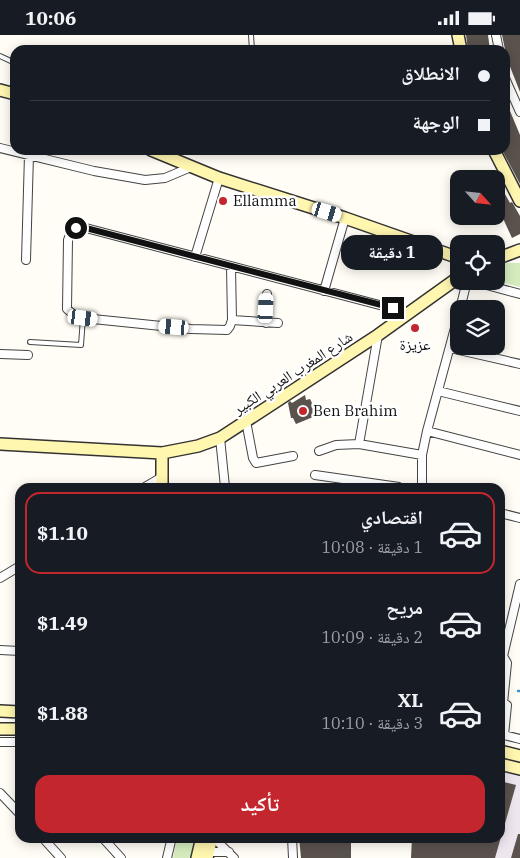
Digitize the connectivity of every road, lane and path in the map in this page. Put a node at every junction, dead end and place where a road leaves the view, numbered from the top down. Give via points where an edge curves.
1 (510, 89) edge
2 (520, 112) edge
3 (29, 155) joint
4 (163, 155) edge
5 (497, 155) edge
6 (191, 167) junction
7 (219, 178) junction
8 (520, 201) edge
9 (345, 218) junction
10 (520, 250) edge
11 (450, 255) edge
12 (520, 255) edge
13 (505, 256) edge
14 (195, 257) junction
15 (505, 257) edge
16 (26, 259) dead end
17 (231, 267) junction
18 (450, 284) edge
19 (505, 290) edge
20 (324, 291) junction
21 (267, 294) dead end
22 (520, 294) edge
23 (410, 313) junction
24 (83, 318) junction
25 (232, 320) junction
26 (266, 323) junction
27 (278, 323) dead end
28 (378, 335) junction
29 (30, 342) dead end
30 (450, 347) edge
31 (0, 354) edge
32 (28, 355) dead end
33 (483, 355) edge
34 (520, 364) edge
35 (438, 391) junction
36 (520, 411) edge
37 (246, 421) junction
38 (427, 431) junction
39 (220, 438) junction
40 (0, 444) edge
41 (359, 444) junction
42 (319, 451) dead end
43 (162, 453) junction
44 (422, 455) junction
45 (520, 455) edge
46 (293, 456) dead end
47 (315, 475) dead end
48 (162, 482) edge
49 (225, 483) edge
50 (370, 483) edge
51 (422, 483) edge
52 (505, 514) edge
53 (520, 518) edge
54 (15, 570) edge
55 (0, 578) edge
56 (520, 584) edge
57 (505, 642) edge
58 (0, 650) edge
59 (15, 651) edge
60 (505, 661) edge
61 (505, 683) edge
62 (505, 704) edge
63 (0, 711) edge
64 (15, 712) edge
65 (505, 725) edge
66 (0, 729) edge
67 (15, 729) edge
68 (505, 735) edge
69 (520, 739) edge
70 (15, 742) edge
71 (2, 743) edge
72 (505, 752) edge
73 (520, 756) edge
74 (505, 765) edge
75 (520, 769) edge
76 (0, 793) edge
77 (3, 803) edge
78 (15, 808) edge
79 (47, 843) edge
80 (107, 843) edge
81 (171, 843) edge
82 (209, 843) edge
83 (219, 843) edge
84 (292, 843) edge
85 (203, 855) edge
86 (232, 855) edge
87 (61, 858) edge
88 (121, 858) edge
89 (167, 858) edge
90 (293, 858) edge

1 - 2 street
3 - 6 street via 145,179 165,178
3 - 16 street
4 - 6 street
5 - 8 street
6 - 7 street
7 - 9 street
7 - 14 street
9 - 11 street
9 - 20 street
10 - 13 street
12 - 15 street
14 - 17 street
14 - 24 street via 76,228 68,240 66,302 70,313
17 - 20 street
17 - 25 street
18 - 23 street, شارع المغرب العربي الكبير
19 - 22 street
20 - 23 street
21 - 26 street
23 - 28 street, شارع المغرب العربي الكبير
24 - 25 street via 227,330
24 - 29 lane via 81,345
25 - 26 street
26 - 27 street
28 - 37 street, شارع المغرب العربي الكبير
28 - 41 street
30 - 35 street
31 - 32 street
33 - 34 street
35 - 36 street
35 - 38 street
37 - 39 street, شارع المغرب العربي الكبير
37 - 46 street via 256,463
38 - 44 street
38 - 45 street
39 - 43 street, شارع المغرب العربي الكبير
39 - 49 street
40 - 43 street, شارع المغرب العربي الكبير
41 - 42 street via 336,445
41 - 44 street
43 - 48 street
44 - 51 street
47 - 50 street
52 - 53 street
54 - 55 street
56 - 57 street
58 - 59 street
60 - 61 street
62 - 65 street
63 - 64 street
66 - 67 street
68 - 69 street
70 - 71 street
72 - 73 street
74 - 75 street
76 - 77 street
77 - 78 street
79 - 87 street
80 - 88 street
81 - 89 street
82 - 85 street
83 - 86 street
84 - 90 street
85 - 86 street

